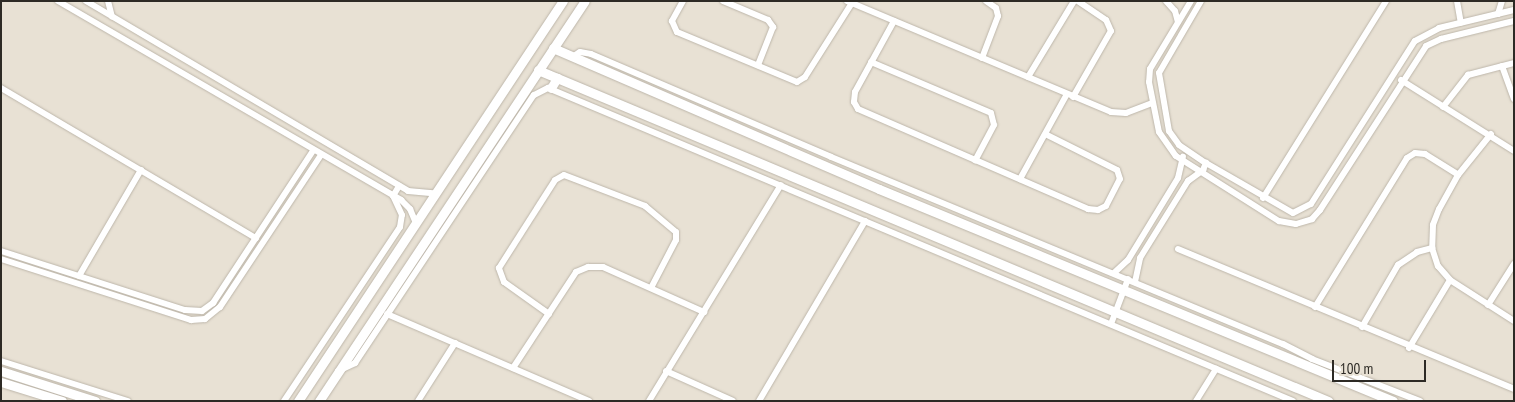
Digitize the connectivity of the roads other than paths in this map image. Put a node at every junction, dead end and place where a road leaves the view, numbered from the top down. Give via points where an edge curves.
1 (58, 1) edge
2 (86, 1) edge
3 (108, 1) edge
4 (563, 1) edge
5 (585, 1) edge
6 (683, 1) edge
7 (723, 1) edge
8 (986, 1) edge
9 (1074, 1) edge
10 (1078, 1) edge
11 (1166, 1) edge
12 (1191, 1) edge
13 (1201, 1) edge
14 (1386, 1) edge
15 (1457, 1) edge
16 (1502, 1) edge
17 (850, 2) edge
18 (1514, 10) edge
19 (1498, 14) junction
20 (112, 17) junction
21 (894, 21) junction
22 (1514, 21) edge
23 (1178, 22) junction
24 (1461, 22) junction
25 (553, 48) junction
26 (172, 52) junction
27 (574, 56) junction
28 (982, 58) junction
29 (871, 62) junction
30 (1514, 63) edge
31 (164, 64) junction
32 (758, 66) junction
33 (1502, 66) junction
34 (538, 70) junction
35 (557, 78) junction
36 (1028, 78) junction
37 (1402, 80) junction
38 (1, 88) edge
39 (551, 88) junction
40 (1070, 95) junction
41 (1514, 99) edge
42 (1152, 103) junction
43 (1443, 107) junction
44 (1045, 134) junction
45 (1491, 134) junction
46 (314, 151) junction
47 (1345, 151) junction
48 (1514, 151) edge
49 (1190, 152) junction
50 (320, 156) junction
51 (1354, 156) junction
52 (1182, 159) junction
53 (975, 160) junction
54 (1206, 163) junction
55 (140, 170) junction
56 (1201, 171) junction
57 (1458, 175) junction
58 (1020, 179) junction
59 (781, 185) junction
60 (399, 186) junction
61 (433, 193) junction
62 (393, 196) junction
63 (1263, 198) junction
64 (865, 221) junction
65 (416, 223) junction
66 (256, 238) junction
67 (1432, 248) junction
68 (1178, 249) dead end
69 (1, 251) edge
70 (1, 260) edge
71 (1514, 265) edge
72 (1114, 273) junction
73 (79, 276) junction
74 (1128, 279) junction
75 (1450, 280) junction
76 (1135, 282) junction
77 (1110, 283) junction
78 (650, 288) junction
79 (1124, 288) junction
80 (1488, 305) junction
81 (1315, 308) junction
82 (704, 312) junction
83 (1115, 312) junction
84 (387, 314) junction
85 (549, 314) junction
86 (1514, 321) edge
87 (1111, 324) junction
88 (1362, 328) junction
89 (455, 344) junction
90 (1409, 348) junction
91 (1, 361) edge
92 (514, 368) junction
93 (1216, 369) junction
94 (1, 371) edge
95 (338, 371) junction
96 (666, 371) junction
97 (1, 382) edge
98 (1514, 389) edge
99 (62, 401) edge
100 (96, 401) edge
101 (128, 401) edge
102 (284, 401) edge
103 (298, 401) edge
104 (319, 401) edge
105 (418, 401) edge
106 (589, 401) edge
107 (649, 401) edge
108 (733, 401) edge
109 (759, 401) edge
110 (1196, 401) edge
111 (1293, 401) edge
112 (1328, 401) edge
113 (1393, 401) edge
114 (1420, 401) edge

1 - 31 street
2 - 20 street
3 - 20 street
4 - 61 street
5 - 25 street
6 - 32 street via 672,21 676,32
7 - 32 street via 768,20 773,26
8 - 28 street via 996,8 998,16
9 - 36 street
10 - 40 street via 1106,20 1111,31
11 - 23 street via 1175,11
12 - 23 street
13 - 49 street via 1159,73 1169,131 1179,145
14 - 63 street
15 - 24 street
16 - 19 street
17 - 21 street
17 - 32 street via 801,80 793,81
18 - 19 street
19 - 24 street
20 - 26 street
21 - 28 street
21 - 29 street
22 - 37 street via 1433,42 1420,52
23 - 42 street via 1150,69
24 - 47 street via 1431,30 1415,41
25 - 27 street
25 - 34 street
26 - 31 street
26 - 60 street
27 - 72 street via 580,52 591,54
27 - 77 street via 879,189
28 - 36 street
29 - 53 street via 855,92 858,109
29 - 53 street via 991,113 994,125
30 - 33 street
31 - 46 street
33 - 41 street
33 - 43 street via 1468,75
34 - 35 street
34 - 95 street
35 - 39 street
35 - 83 street
36 - 40 street
37 - 43 street
37 - 51 street
38 - 55 street
39 - 59 street
39 - 84 street via 541,88 534,95
40 - 42 street via 1116,114
40 - 44 street
42 - 52 street via 1161,138
43 - 45 street
44 - 58 street
44 - 58 street via 1117,170 1120,179 1106,206 1098,210 1088,209
45 - 48 street
45 - 57 street
46 - 50 street
46 - 66 street
47 - 51 street
47 - 63 street via 1306,209 1286,211
49 - 52 street
49 - 54 street
50 - 62 street
50 - 70 street via 220,307 205,319 191,320
51 - 56 street via 1317,214 1296,224 1280,220
52 - 56 street
52 - 72 street via 1178,178 1128,260
53 - 58 street
54 - 56 street
54 - 63 street
55 - 66 street
55 - 73 street
56 - 76 street via 1188,181 1140,258
57 - 67 street via 1435,216
57 - 81 street via 1425,154 1415,153 1407,158
59 - 64 street
59 - 82 street
60 - 61 street via 417,194
60 - 62 street
61 - 65 street
62 - 65 street via 405,203
62 - 102 street via 402,215 400,227
64 - 87 street
64 - 109 street
65 - 103 street
66 - 73 street via 213,303 198,312
67 - 75 street via 1438,266
67 - 88 street via 1417,252 1398,264
68 - 81 street
69 - 73 street
71 - 80 street
72 - 74 street
72 - 77 street
74 - 76 street
74 - 79 street
75 - 80 street
75 - 90 street
76 - 114 street via 1344,372
77 - 79 street
78 - 82 street
78 - 85 street via 603,268 588,267 576,272
78 - 85 street via 676,240 676,232 645,206 564,175 555,180 499,268 504,282
79 - 83 street
79 - 113 street
80 - 86 street
81 - 88 street
82 - 96 street
83 - 87 street
83 - 112 street
84 - 89 street
84 - 95 street via 355,364
85 - 92 street
87 - 93 street
88 - 90 street
89 - 92 street
89 - 105 street
90 - 98 street
91 - 101 street
92 - 106 street
93 - 110 street
93 - 111 street
94 - 100 street
95 - 104 street
96 - 107 street
96 - 108 street
97 - 99 street

